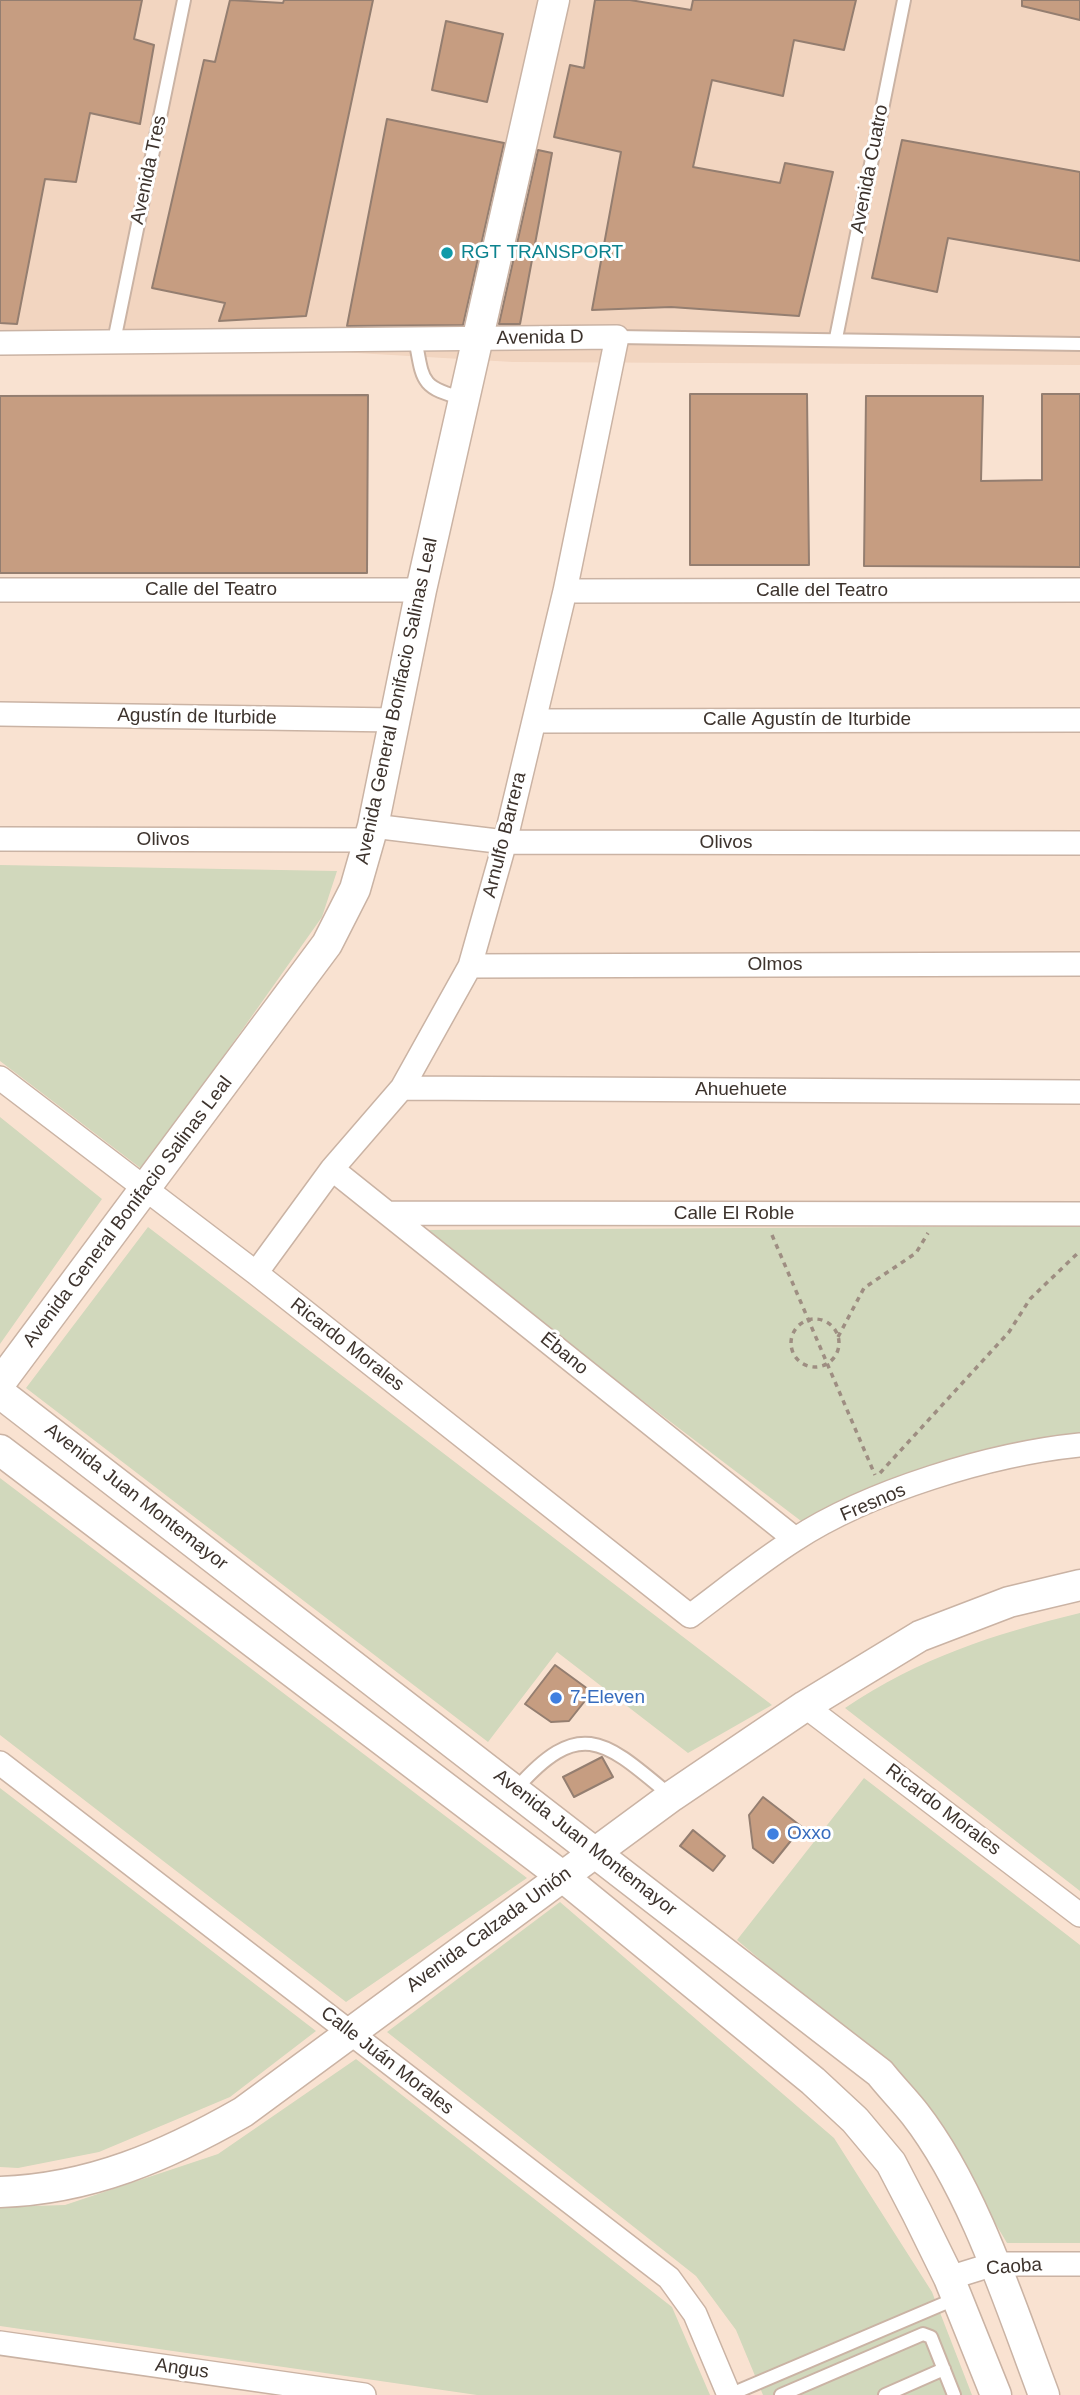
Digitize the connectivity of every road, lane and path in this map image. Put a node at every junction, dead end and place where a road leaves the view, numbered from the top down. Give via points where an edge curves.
1 (184, 0) edge
2 (554, 0) edge
3 (904, 0) edge
4 (617, 337) junction
5 (415, 338) junction
6 (836, 338) junction
7 (477, 339) junction
8 (114, 341) junction
9 (0, 343) edge
10 (1080, 344) edge
11 (464, 398) junction
12 (0, 590) edge
13 (421, 590) junction
14 (1080, 590) edge
15 (565, 592) junction
16 (0, 713) edge
17 (395, 720) junction
18 (1080, 720) edge
19 (534, 721) junction
20 (370, 833) junction
21 (0, 839) edge
22 (505, 842) junction
23 (1080, 844) edge
24 (1080, 964) edge
25 (470, 966) junction
26 (0, 1078) edge
27 (402, 1088) junction
28 (1080, 1093) edge
29 (332, 1169) junction
30 (146, 1189) junction
31 (389, 1213) junction
32 (763, 1214) junction
33 (934, 1214) junction
34 (1080, 1214) edge
35 (1080, 1251) edge
36 (256, 1273) junction
37 (808, 1320) junction
38 (838, 1337) junction
39 (827, 1363) junction
40 (0, 1383) edge
41 (0, 1393) edge
42 (1080, 1445) edge
43 (0, 1450) edge
44 (795, 1539) junction
45 (1080, 1585) edge
46 (691, 1616) joint
47 (805, 1706) junction
48 (0, 1763) edge
49 (516, 1789) junction
50 (672, 1796) junction
51 (596, 1852) junction
52 (563, 1877) junction
53 (1080, 1915) edge
54 (349, 2031) junction
55 (0, 2192) edge
56 (994, 2264) junction
57 (1080, 2264) edge
58 (953, 2288) junction
59 (0, 2343) edge
60 (944, 2369) junction
61 (338, 2393) edge
62 (363, 2395) edge
63 (729, 2395) edge
64 (781, 2395) edge
65 (885, 2395) edge
66 (954, 2395) edge
67 (996, 2395) edge
68 (1044, 2395) edge

1 - 8 lane, Avenida Tres
2 - 7 street, Avenida General Bonifacio Salinas Leal
3 - 6 lane, Avenida Cuatro
4 - 6 lane, Avenida D
4 - 7 street, Avenida D
4 - 15 street, Arnulfo Barrera
5 - 7 street, Avenida D
5 - 8 street, Avenida D
5 - 11 lane via 428,384
6 - 10 lane, Avenida D
7 - 11 street, Avenida General Bonifacio Salinas Leal
8 - 9 street, Avenida D
11 - 13 street, Avenida General Bonifacio Salinas Leal
12 - 13 street, Calle del Teatro
13 - 17 street, Avenida General Bonifacio Salinas Leal
14 - 15 street, Calle del Teatro
15 - 19 street, Arnulfo Barrera
16 - 17 street, Agustín de Iturbide
17 - 20 street, Avenida General Bonifacio Salinas Leal
18 - 19 street, Calle Agustín de Iturbide
19 - 22 street, Arnulfo Barrera
20 - 21 street, Olivos
20 - 22 street, Olivos
20 - 30 street, Avenida General Bonifacio Salinas Leal via 355,889 327,944
22 - 23 street, Olivos
22 - 25 street, Arnulfo Barrera
24 - 25 street, Olmos
25 - 27 street, Arnulfo Barrera
26 - 30 street, Ricardo Morales
27 - 28 street, Ahuehuete
27 - 29 street, Arnulfo Barrera
29 - 31 street, Ébano
29 - 36 street, Arnulfo Barrera
30 - 36 street, Ricardo Morales
30 - 40 street, Avenida General Bonifacio Salinas Leal
31 - 32 street, Calle El Roble
31 - 44 street, Ébano
32 - 33 street, Calle El Roble
32 - 37 path
33 - 34 street, Calle El Roble
33 - 38 path via 921,1248 864,1288
35 - 39 path via 1030,1299 1009,1332 876,1477
36 - 46 street, Ricardo Morales
37 - 38 path via 829,1323
37 - 39 path
37 - 39 path via 793,1332 791,1349 800,1363
38 - 39 path via 837,1353
41 - 49 street, Avenida Juan Montemayor
42 - 44 street, Fresnos via 953,1472 861,1506
43 - 52 street
44 - 46 street, Fresnos
45 - 47 street, Avenida Calzada Unión via 1009,1602 920,1636
47 - 50 street, Avenida Calzada Unión
47 - 53 street, Ricardo Morales
48 - 54 street, Calle Juán Morales
49 - 50 lane via 550,1754 590,1742 623,1756
49 - 51 street, Avenida Juan Montemayor
50 - 51 street, Avenida Calzada Unión
51 - 52 street, Avenida Calzada Unión
51 - 56 street, Avenida Juan Montemayor via 880,2073 916,2115 953,2175
52 - 54 street, Avenida Calzada Unión
52 - 58 street via 855,2120 891,2162
54 - 55 street, Avenida Calzada Unión via 243,2112 172,2150 121,2171 51,2189
54 - 63 street, Calle Juán Morales via 669,2278 695,2314
56 - 57 street, Caoba
56 - 58 street, Caoba
56 - 68 street, Avenida Juan Montemayor
58 - 63 lane
58 - 67 street
59 - 61 street, Angus
60 - 64 lane via 931,2337 923,2334
60 - 65 lane
60 - 66 lane
61 - 62 street, Angus

